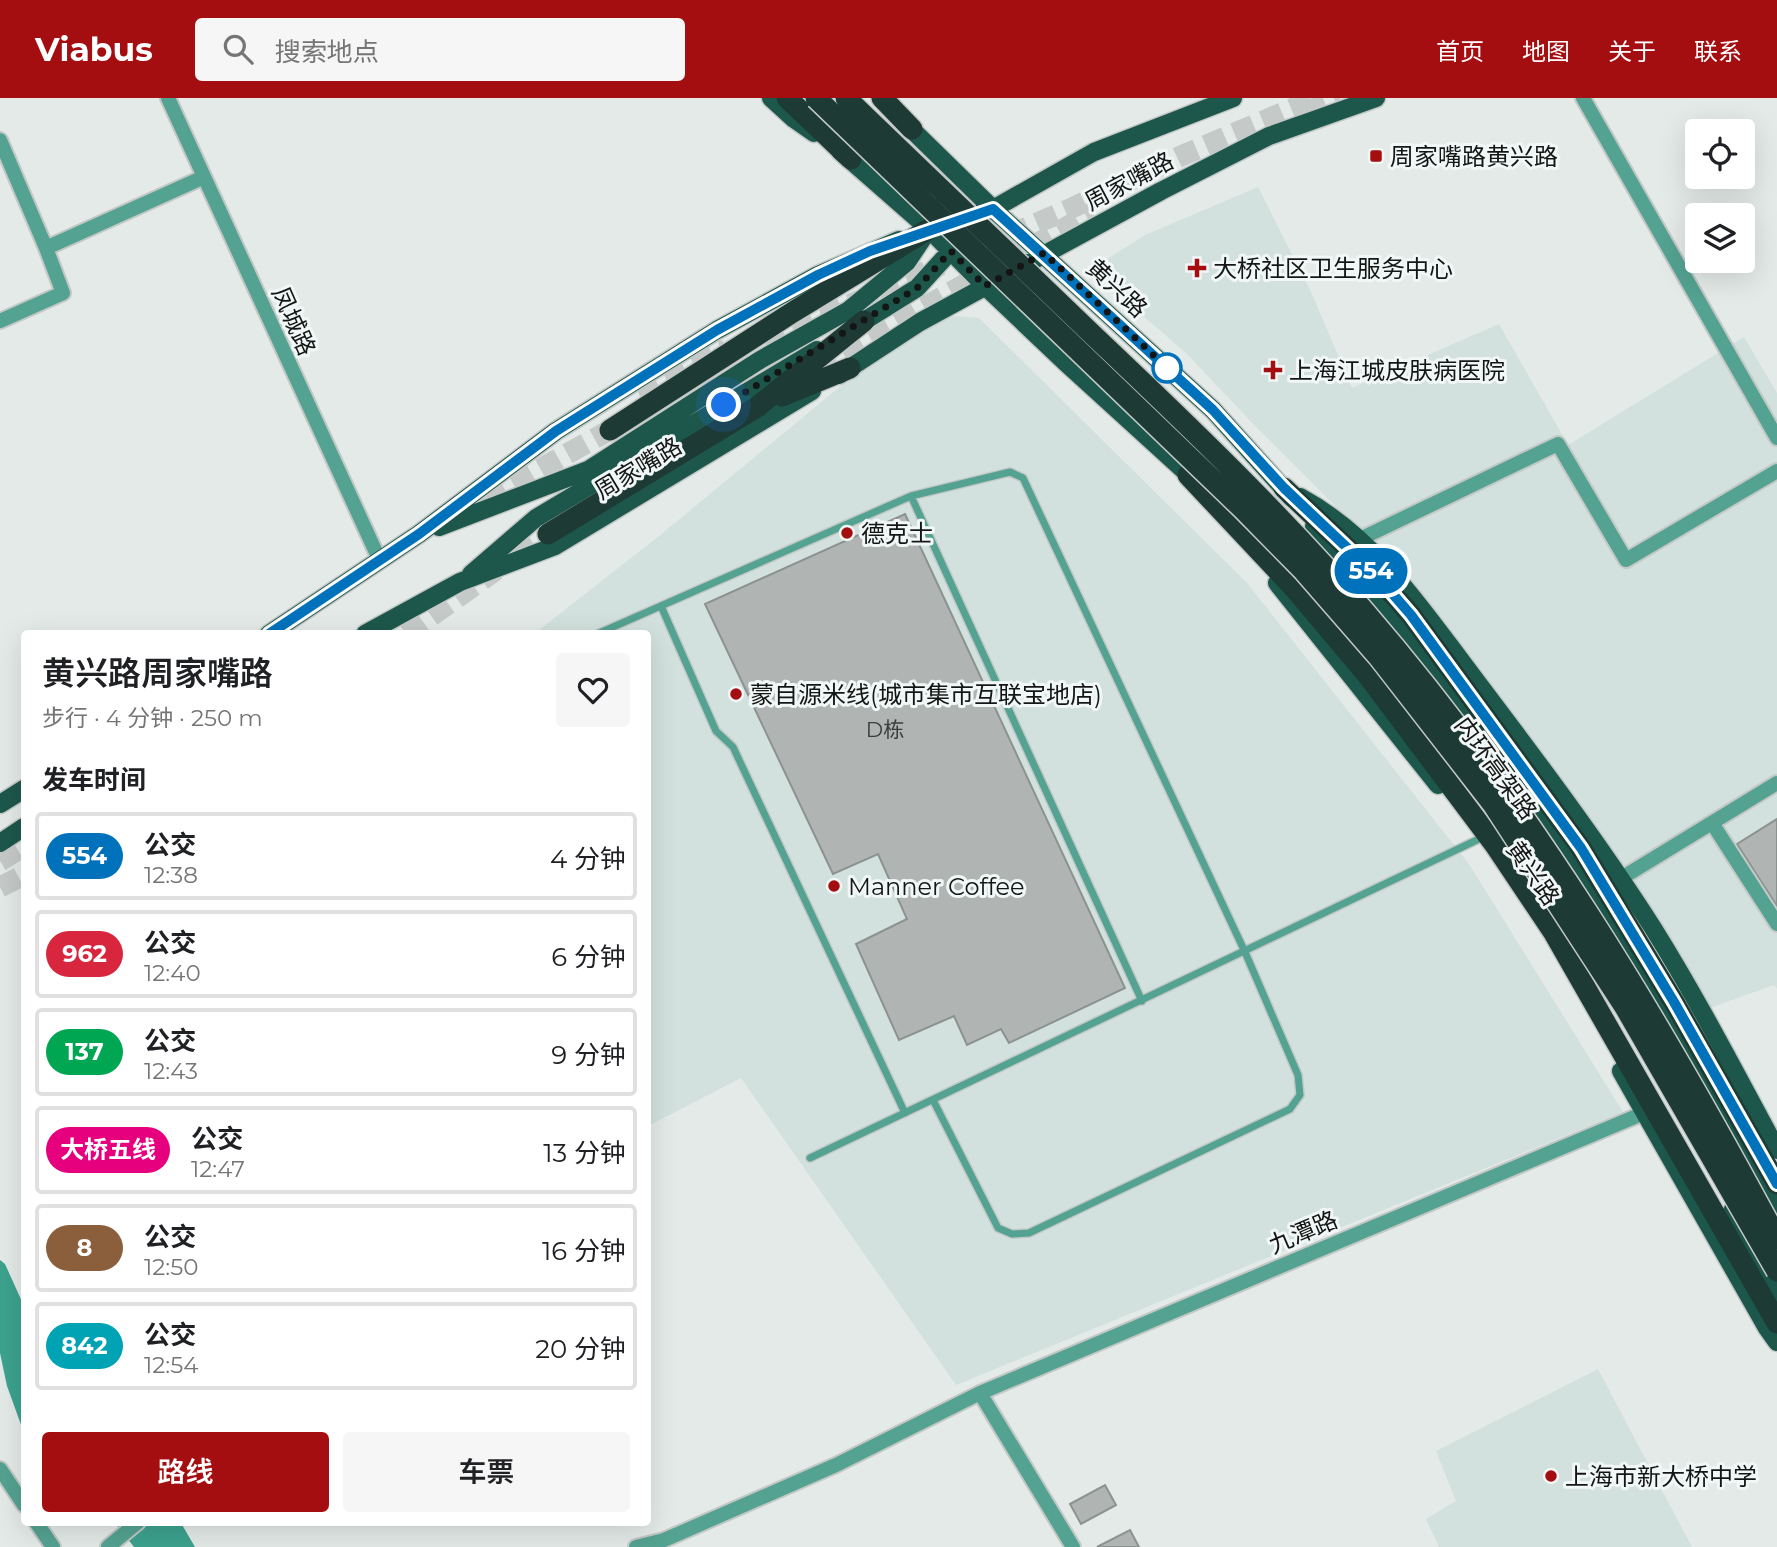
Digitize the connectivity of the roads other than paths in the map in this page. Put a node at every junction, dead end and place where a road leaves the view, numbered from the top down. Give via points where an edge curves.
1 (168, 98) edge
2 (771, 98) edge
3 (787, 98) edge
4 (803, 98) edge
5 (816, 98) edge
6 (846, 98) edge
7 (880, 98) edge
8 (890, 98) edge
9 (1233, 98) edge
10 (1376, 98) edge
11 (1583, 98) edge
12 (912, 129) junction
13 (0, 140) edge
14 (851, 159) junction
15 (204, 177) junction
16 (993, 209) junction
17 (929, 229) junction
18 (46, 248) junction
19 (951, 251) junction
20 (1044, 253) junction
21 (985, 286) junction
22 (0, 321) edge
23 (864, 321) junction
24 (850, 368) junction
25 (757, 407) junction
26 (610, 430) tunnel mouth
27 (1777, 438) edge
28 (1777, 471) edge
29 (1188, 475) junction
30 (1284, 488) junction
31 (911, 496) junction
32 (419, 534) junction
33 (548, 534) tunnel mouth
34 (1360, 539) junction
35 (380, 561) junction
36 (460, 582) junction
37 (661, 606) junction
38 (275, 630) edge
39 (372, 630) edge
40 (606, 630) edge
41 (1777, 783) edge
42 (21, 791) edge
43 (0, 804) edge
44 (1712, 823) junction
45 (21, 829) edge
46 (1487, 842) junction
47 (0, 843) edge
48 (1620, 879) junction
49 (1777, 924) edge
50 (1244, 952) junction
51 (1142, 1001) junction
52 (933, 1100) junction
53 (905, 1113) junction
54 (1644, 1114) junction
55 (1771, 1124) edge
56 (1777, 1150) edge
57 (810, 1158) dead end
58 (1777, 1184) edge
59 (1777, 1211) edge
60 (1777, 1239) edge
61 (1777, 1271) edge
62 (1777, 1298) edge
63 (1777, 1323) edge
64 (1777, 1342) edge
65 (980, 1393) junction
66 (0, 1469) edge
67 (21, 1501) edge
68 (39, 1526) edge
69 (133, 1526) edge
70 (111, 1545) edge
71 (53, 1547) edge
72 (636, 1547) edge
73 (1073, 1547) edge

1 - 15 street, 凤城路
2 - 14 main road, 黄兴路
3 - 14 highway
4 - 14 main road, 黄兴路
5 - 61 highway, 内环高架路, bridge via 1242,508 1378,656 1493,804 1617,996
6 - 60 highway, 内环高架路, bridge via 1228,463 1383,634 1567,878 1652,1017
7 - 12 highway
8 - 12 main road, 黄兴路
9 - 16 main road, 周家嘴路 via 1094,152
10 - 20 main road, 周家嘴路 via 1269,136
11 - 27 street
12 - 16 main road, 黄兴路
13 - 18 street
14 - 17 main road, 黄兴路
15 - 18 street
15 - 35 street, 凤城路
16 - 17 main road, 周家嘴路
16 - 19 main road
16 - 20 main road, 黄兴路
17 - 19 main road, 黄兴路
17 - 26 highway
17 - 32 main road, 周家嘴路 via 818,275 717,330 556,431
17 - 32 main road via 907,262 849,310 760,360 588,470
18 - 22 street via 63,293
19 - 21 main road, 黄兴路
19 - 23 main road via 917,288
20 - 21 main road, 周家嘴路
20 - 30 main road, 黄兴路 via 1213,410
21 - 24 main road, 周家嘴路
21 - 29 main road, 黄兴路
23 - 25 highway
23 - 36 main road via 536,518
24 - 25 highway
24 - 36 main road, 周家嘴路 via 555,546
25 - 33 highway
28 - 34 street via 1626,560 1558,444
29 - 46 highway via 1295,589 1369,677
29 - 62 main road, 黄兴路 via 1236,514 1368,656 1485,804 1619,1008
30 - 34 main road, 黄兴路 via 1322,508
30 - 58 highway via 1378,577 1411,615 1581,848
30 - 59 main road, 黄兴路 via 1433,666 1578,870
31 - 37 lane
31 - 50 lane via 1010,472 1023,478
31 - 51 lane
32 - 35 main road, 周家嘴路
34 - 48 main road, 黄兴路 via 1403,584 1553,782
35 - 38 main road, 周家嘴路
36 - 39 main road, 周家嘴路
37 - 40 lane
37 - 53 lane via 716,731 733,747
41 - 44 street
42 - 43 main road
44 - 48 street
44 - 49 street
45 - 47 main road
46 - 50 lane
46 - 54 main road, 黄兴路 via 1548,937
46 - 63 highway via 1560,945
48 - 55 main road, 黄兴路
50 - 51 lane
50 - 52 lane via 1297,1074 1300,1095 1290,1109 1265,1121 1029,1233 1012,1234 998,1228
51 - 52 lane
52 - 53 lane
53 - 57 lane
54 - 64 main road, 黄兴路
54 - 65 street, 九潭路
55 - 56 main road, 黄兴路
65 - 72 street, 九潭路 via 836,1465 664,1540
65 - 73 street
66 - 67 street
68 - 71 street
69 - 70 street

